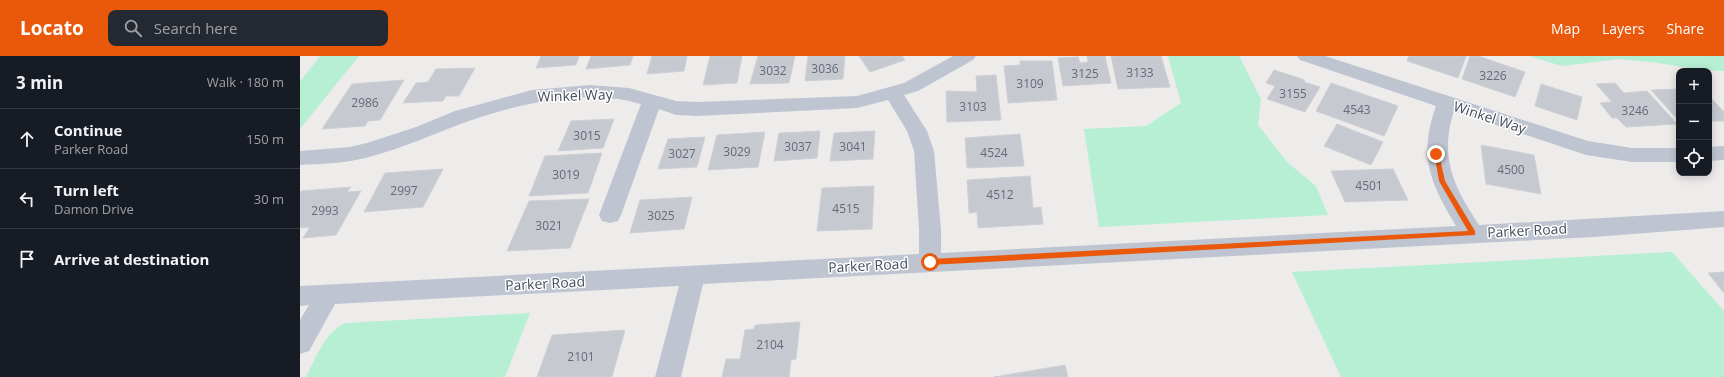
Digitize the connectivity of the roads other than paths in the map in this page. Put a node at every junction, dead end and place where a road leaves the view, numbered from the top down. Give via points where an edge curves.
1 (967, 56) edge
2 (1306, 56) edge
3 (893, 93) junction
4 (652, 101) junction
5 (1447, 103) junction
6 (1724, 153) edge
7 (1712, 154) edge
8 (1676, 155) edge
9 (300, 158) edge
10 (610, 215) dead end
11 (1724, 219) edge
12 (1472, 233) junction
13 (930, 262) junction
14 (693, 275) junction
15 (328, 294) junction
16 (300, 296) edge
17 (300, 343) edge
18 (668, 377) edge

1 - 3 street, Winkel Way via 911,87
2 - 5 street, Winkel Way
3 - 4 street, Winkel Way via 848,103 759,107 690,109
3 - 13 street via 917,131 924,151
4 - 9 street, Winkel Way via 629,94 590,91 532,96 462,116 368,150
4 - 10 street
5 - 8 street, Winkel Way via 1586,148 1615,154 1652,157
5 - 12 street via 1438,128 1436,154 1442,181
6 - 7 street
11 - 12 street, Parker Road
12 - 13 street, Parker Road
13 - 14 street, Parker Road
14 - 15 street, Parker Road
14 - 18 street
15 - 16 street, Parker Road
15 - 17 street

